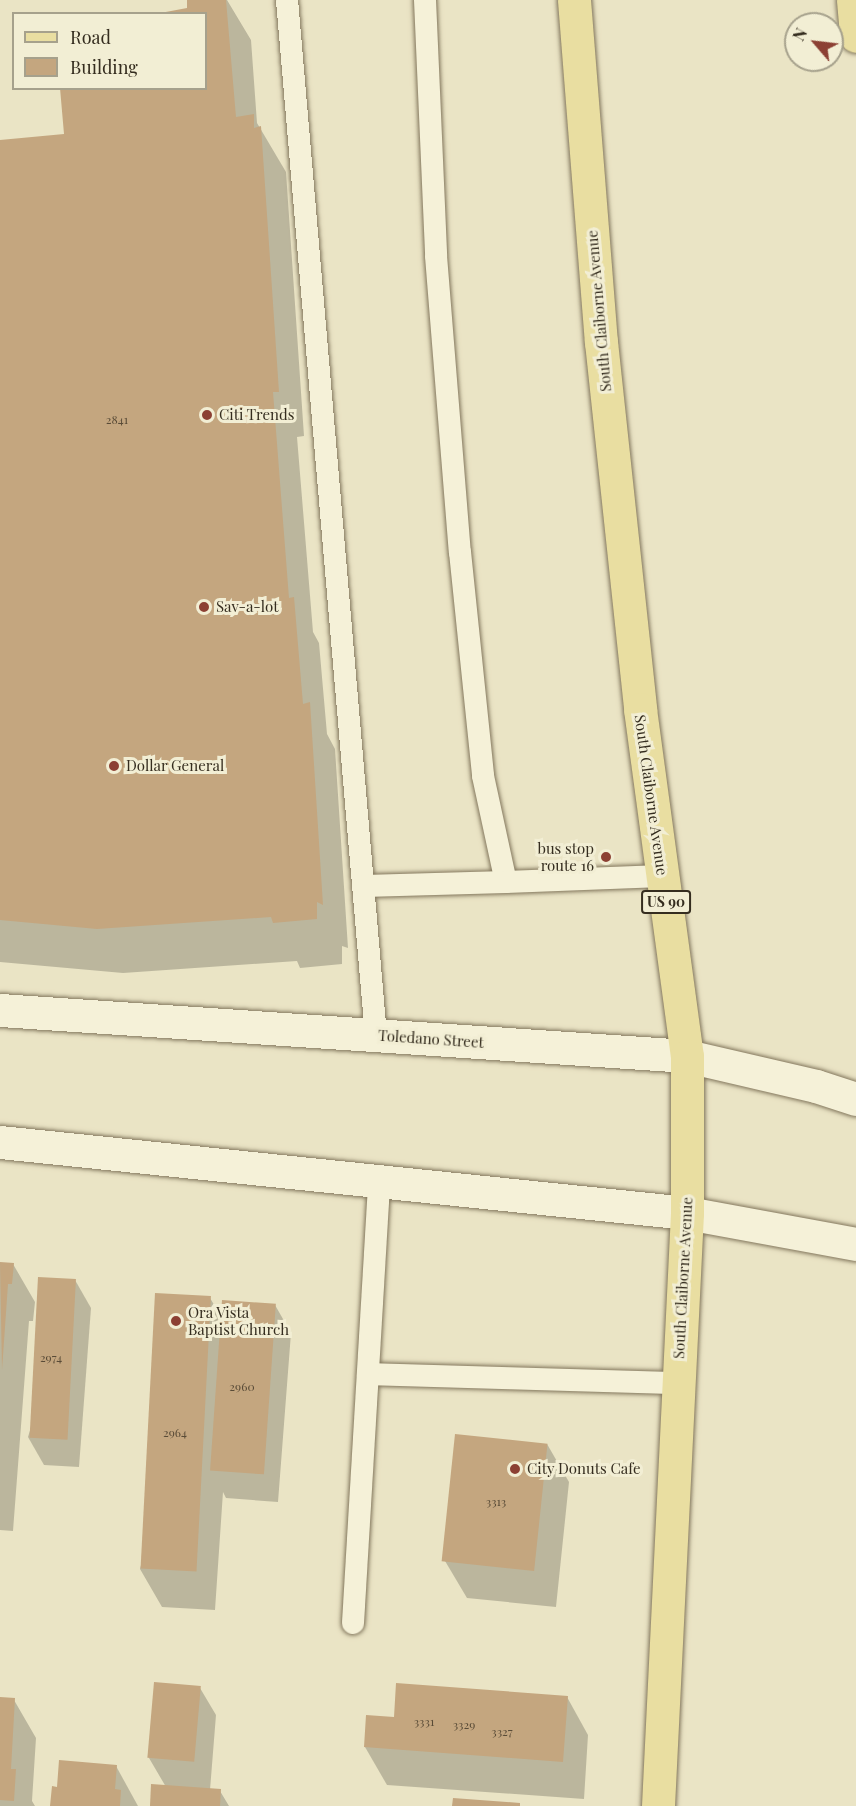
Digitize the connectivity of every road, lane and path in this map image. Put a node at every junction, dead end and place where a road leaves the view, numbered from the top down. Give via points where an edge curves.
1 (287, 0) edge
2 (426, 0) edge
3 (574, 0) edge
4 (662, 876) junction
5 (506, 882) junction
6 (364, 886) junction
7 (0, 1010) edge
8 (376, 1035) junction
9 (687, 1056) junction
10 (856, 1099) edge
11 (0, 1142) edge
12 (379, 1181) junction
13 (687, 1213) junction
14 (856, 1244) edge
15 (368, 1374) junction
16 (678, 1383) junction
17 (353, 1623) dead end
18 (658, 1806) edge

1 - 6 lane
2 - 5 lane via 436,256 460,552 483,776
3 - 4 main road, South Claiborne Avenue / US 90 via 601,342
4 - 5 lane
4 - 9 main road, South Claiborne Avenue / US 90
5 - 6 lane
6 - 8 lane
7 - 8 street, Toledano Street
8 - 9 street, Toledano Street
9 - 10 street, Toledano Street
9 - 13 main road, South Claiborne Avenue / US 90
11 - 12 street
12 - 13 street
12 - 15 lane
13 - 14 street
13 - 16 main road, South Claiborne Avenue / US 90
15 - 16 lane
15 - 17 lane
16 - 18 main road, South Claiborne Avenue / US 90

